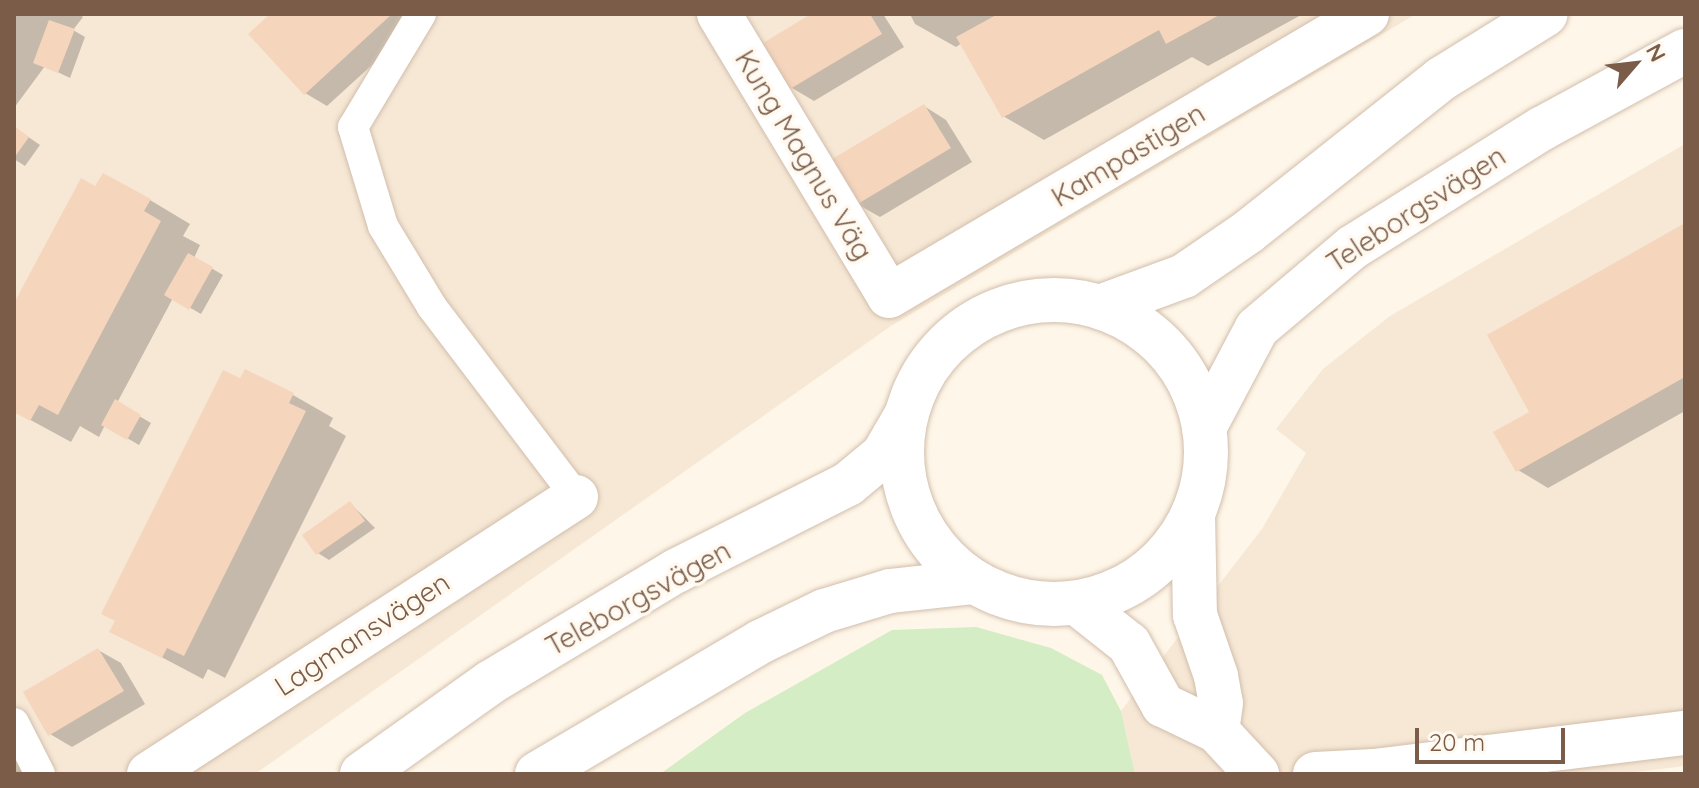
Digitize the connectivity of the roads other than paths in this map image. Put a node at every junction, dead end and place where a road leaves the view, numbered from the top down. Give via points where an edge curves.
1 (421, 14) edge
2 (719, 14) edge
3 (1367, 14) edge
4 (1546, 14) edge
5 (1685, 51) edge
6 (889, 296) joint
7 (1100, 307) junction
8 (905, 417) junction
9 (1204, 428) junction
10 (576, 497) joint
11 (1193, 514) junction
12 (974, 582) junction
13 (1077, 603) junction
14 (14, 723) edge
15 (1217, 731) junction
16 (1685, 733) edge
17 (40, 774) edge
18 (149, 774) edge
19 (362, 774) edge
20 (537, 774) edge
21 (1257, 774) edge
22 (1315, 774) edge

1 - 10 lane via 353,127 383,226 432,307
2 - 6 main road, Kung Magnus Väg
3 - 6 main road, Kampastigen
4 - 7 main road via 1441,79 1248,232 1184,276
5 - 9 main road, Teleborgsvägen via 1399,214 1305,284 1257,328
7 - 8 main road via 1041,301 995,311 963,329 937,354
7 - 9 main road via 1138,325 1169,353 1192,388
8 - 12 main road via 902,455 912,504 944,558
8 - 19 main road, Teleborgsvägen via 883,455 848,484 676,571 491,682
9 - 11 main road via 1203,486
10 - 18 main road, Lagmansvägen
11 - 13 main road via 1173,547 1146,573 1113,593
11 - 15 main road via 1195,615 1216,676 1221,703
12 - 13 main road via 1018,599
12 - 20 main road via 890,591 824,611 760,642
13 - 15 main road via 1129,644 1163,705
14 - 17 lane
15 - 21 main road
16 - 22 main road

